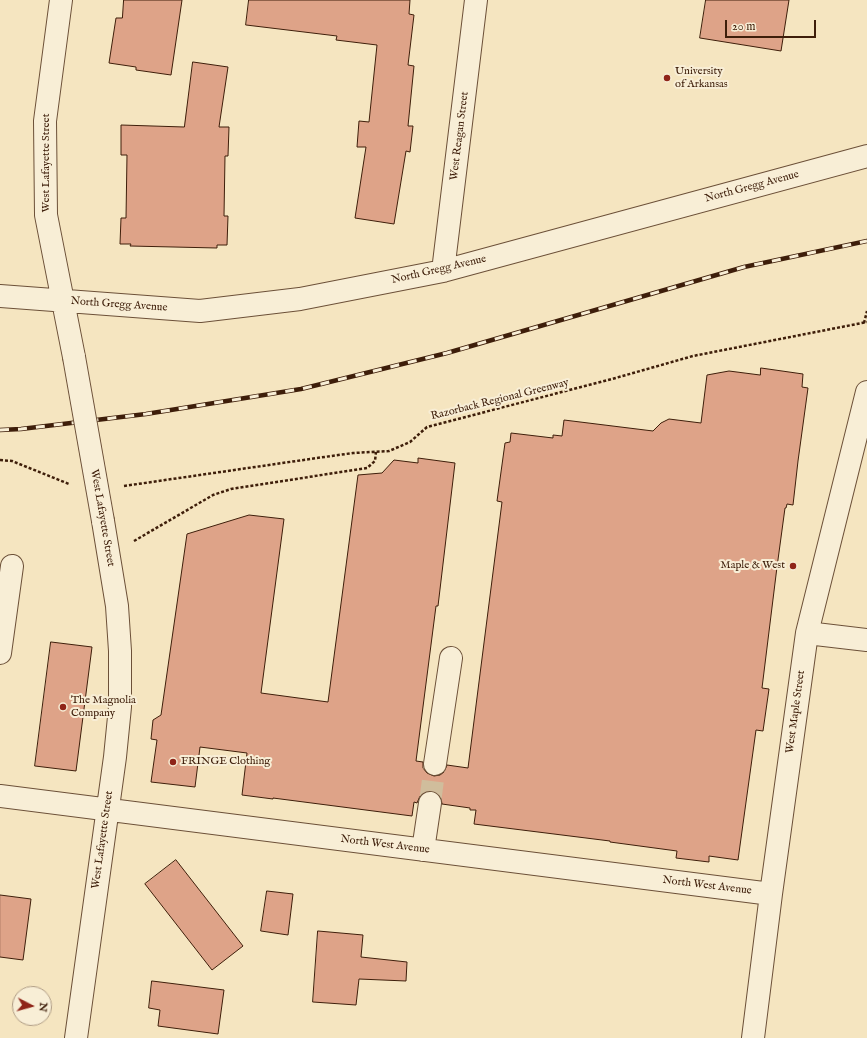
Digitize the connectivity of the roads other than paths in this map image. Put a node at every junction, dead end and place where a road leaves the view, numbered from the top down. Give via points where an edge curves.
1 (61, 0) edge
2 (476, 0) edge
3 (867, 156) edge
4 (443, 271) junction
5 (0, 296) edge
6 (64, 301) junction
7 (867, 392) edge
8 (12, 566) dead end
9 (807, 633) junction
10 (867, 640) edge
11 (0, 653) edge
12 (451, 658) dead end
13 (435, 764) tunnel mouth
14 (0, 796) edge
15 (430, 803) tunnel mouth
16 (107, 809) junction
17 (423, 850) junction
18 (771, 894) junction
19 (76, 1038) edge
20 (752, 1038) edge

1 - 6 street, West Lafayette Street via 45,121 46,215
2 - 4 street, West Reagan Street
3 - 4 street, North Gregg Avenue
4 - 6 street, North Gregg Avenue via 300,299 200,311
5 - 6 street, North Gregg Avenue
6 - 16 street, West Lafayette Street, bridge via 117,606 120,707
7 - 9 street, West Maple Street
8 - 11 street
9 - 10 street
9 - 18 street, West Maple Street
12 - 13 street
14 - 16 street, North West Avenue
15 - 17 street
16 - 17 street, North West Avenue
16 - 19 street, West Lafayette Street
17 - 18 street, North West Avenue
18 - 20 street, West Maple Street

